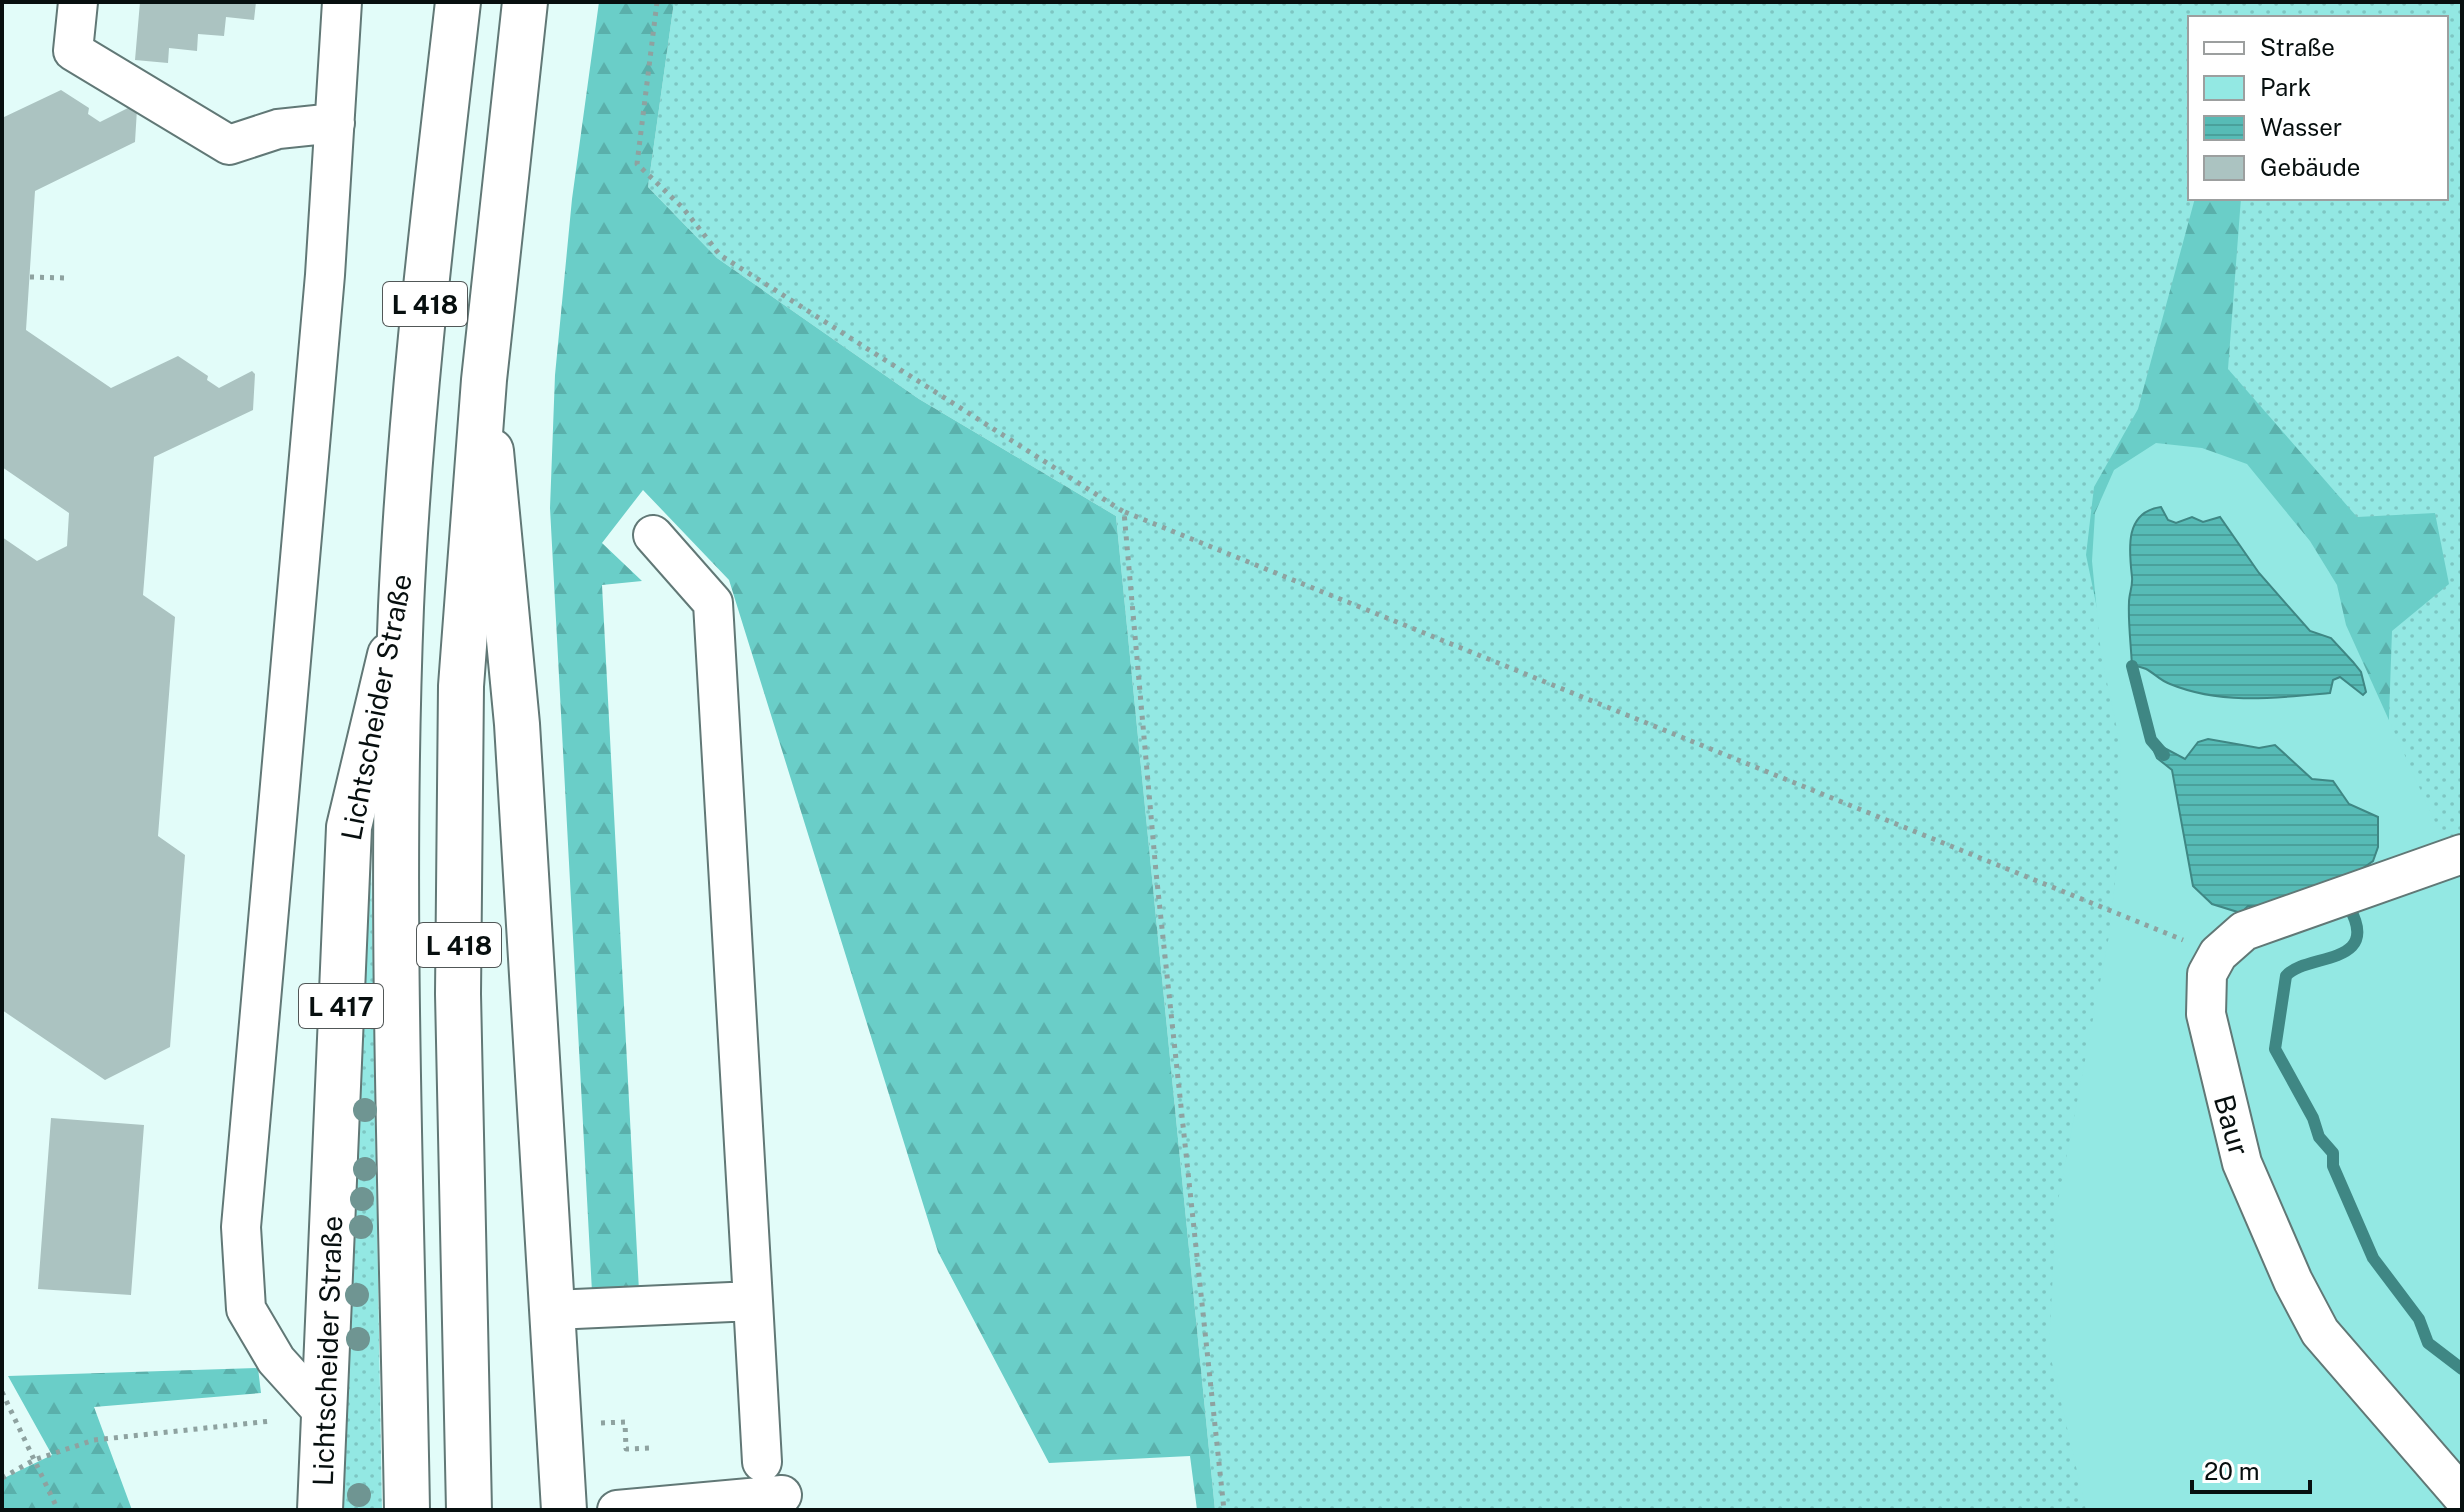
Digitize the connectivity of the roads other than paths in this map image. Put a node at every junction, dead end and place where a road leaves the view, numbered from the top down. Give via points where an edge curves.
1 (78, 2) edge
2 (342, 2) edge
3 (458, 2) edge
4 (525, 2) edge
5 (335, 123) junction
6 (484, 380) junction
7 (653, 535) dead end
8 (401, 606) junction
9 (2462, 854) edge
10 (753, 1301) junction
11 (553, 1310) junction
12 (324, 1413) junction
13 (762, 1462) dead end
14 (782, 1495) dead end
15 (2462, 1496) edge
16 (320, 1510) edge
17 (407, 1510) edge
18 (469, 1510) edge
19 (564, 1510) edge
20 (617, 1510) edge

1 - 5 street via 73,51 229,145 278,129
2 - 5 street
3 - 8 main road, Lichtscheider Straße / L 418 via 428,274
4 - 6 main road, L 418
5 - 12 street via 241,1227 246,1309 276,1360
6 - 11 main road via 517,724
6 - 18 main road, L 418 via 461,686 458,994
7 - 10 street via 713,603
8 - 12 main road, Lichtscheider Straße / L 417 via 349,827
8 - 17 main road, L 418 via 397,919
9 - 15 street, Baur via 2244,931 2218,954 2207,974 2206,1014 2242,1163 2320,1332
10 - 11 street
10 - 13 street
11 - 19 main road
12 - 16 main road, Lichtscheider Straße / L 417
14 - 20 street

